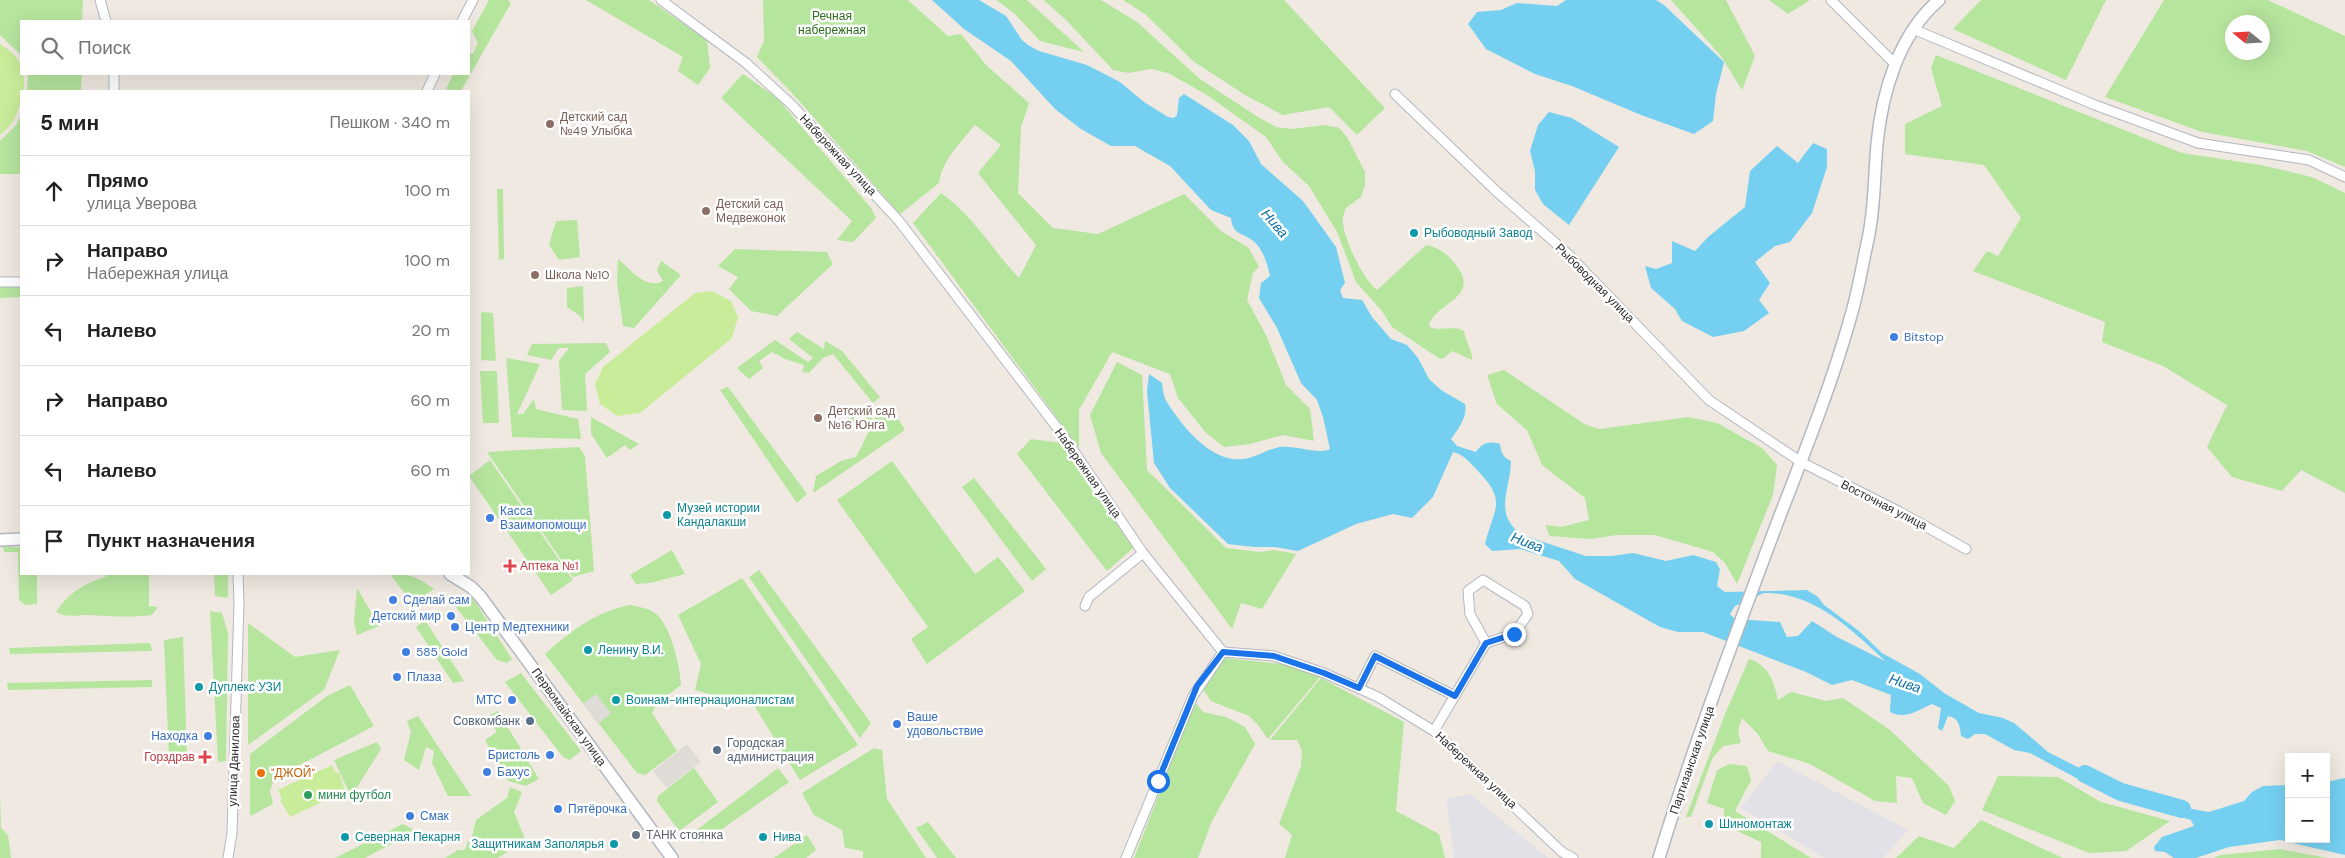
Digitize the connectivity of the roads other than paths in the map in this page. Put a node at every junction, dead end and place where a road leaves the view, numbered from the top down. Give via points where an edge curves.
1 (100, 0) edge
2 (472, 0) edge
3 (661, 0) edge
4 (1831, 0) edge
5 (1939, 0) edge
6 (106, 20) edge
7 (462, 20) edge
8 (1913, 29) junction
9 (1895, 64) junction
10 (114, 75) edge
11 (435, 75) edge
12 (114, 90) edge
13 (427, 90) edge
14 (1395, 94) dead end
15 (2345, 177) edge
16 (0, 282) edge
17 (20, 282) edge
18 (1801, 462) junction
19 (20, 539) edge
20 (0, 540) edge
21 (1966, 549) dead end
22 (1143, 553) junction
23 (238, 575) edge
24 (459, 577) edge
25 (1085, 606) dead end
26 (1486, 643) junction
27 (1223, 652) junction
28 (1359, 688) junction
29 (1455, 696) junction
30 (1434, 730) junction
31 (228, 858) edge
32 (672, 858) edge
33 (1126, 858) edge
34 (1573, 858) edge
35 (1659, 858) edge

1 - 6 street
2 - 7 street
3 - 22 street, Набережная улица via 746,63 791,104 899,221 1065,438
4 - 9 street
5 - 8 main road, Партизанская улица
8 - 9 main road, Партизанская улица
8 - 15 street via 2094,105 2198,143 2309,160
9 - 18 main road, Партизанская улица via 1878,141 1869,234 1851,318
10 - 12 street
11 - 13 street
14 - 18 street, Рыбоводная улица via 1568,254 1709,400
16 - 17 street
18 - 21 street, Восточная улица
18 - 35 main road, Партизанская улица via 1726,662
19 - 20 main road
22 - 25 street via 1089,597
22 - 27 street, Набережная улица
23 - 31 street, улица Данилова via 232,833
24 - 32 main road, Первомайская улица via 480,596
26 - 26 street via 1470,614 1468,591 1483,580 1525,606 1528,614 1514,634
26 - 29 street
27 - 28 street, Набережная улица via 1274,656
27 - 33 street via 1192,696
28 - 29 street via 1375,656
28 - 30 street, Набережная улица
29 - 30 street
30 - 34 street, Набережная улица via 1562,852

